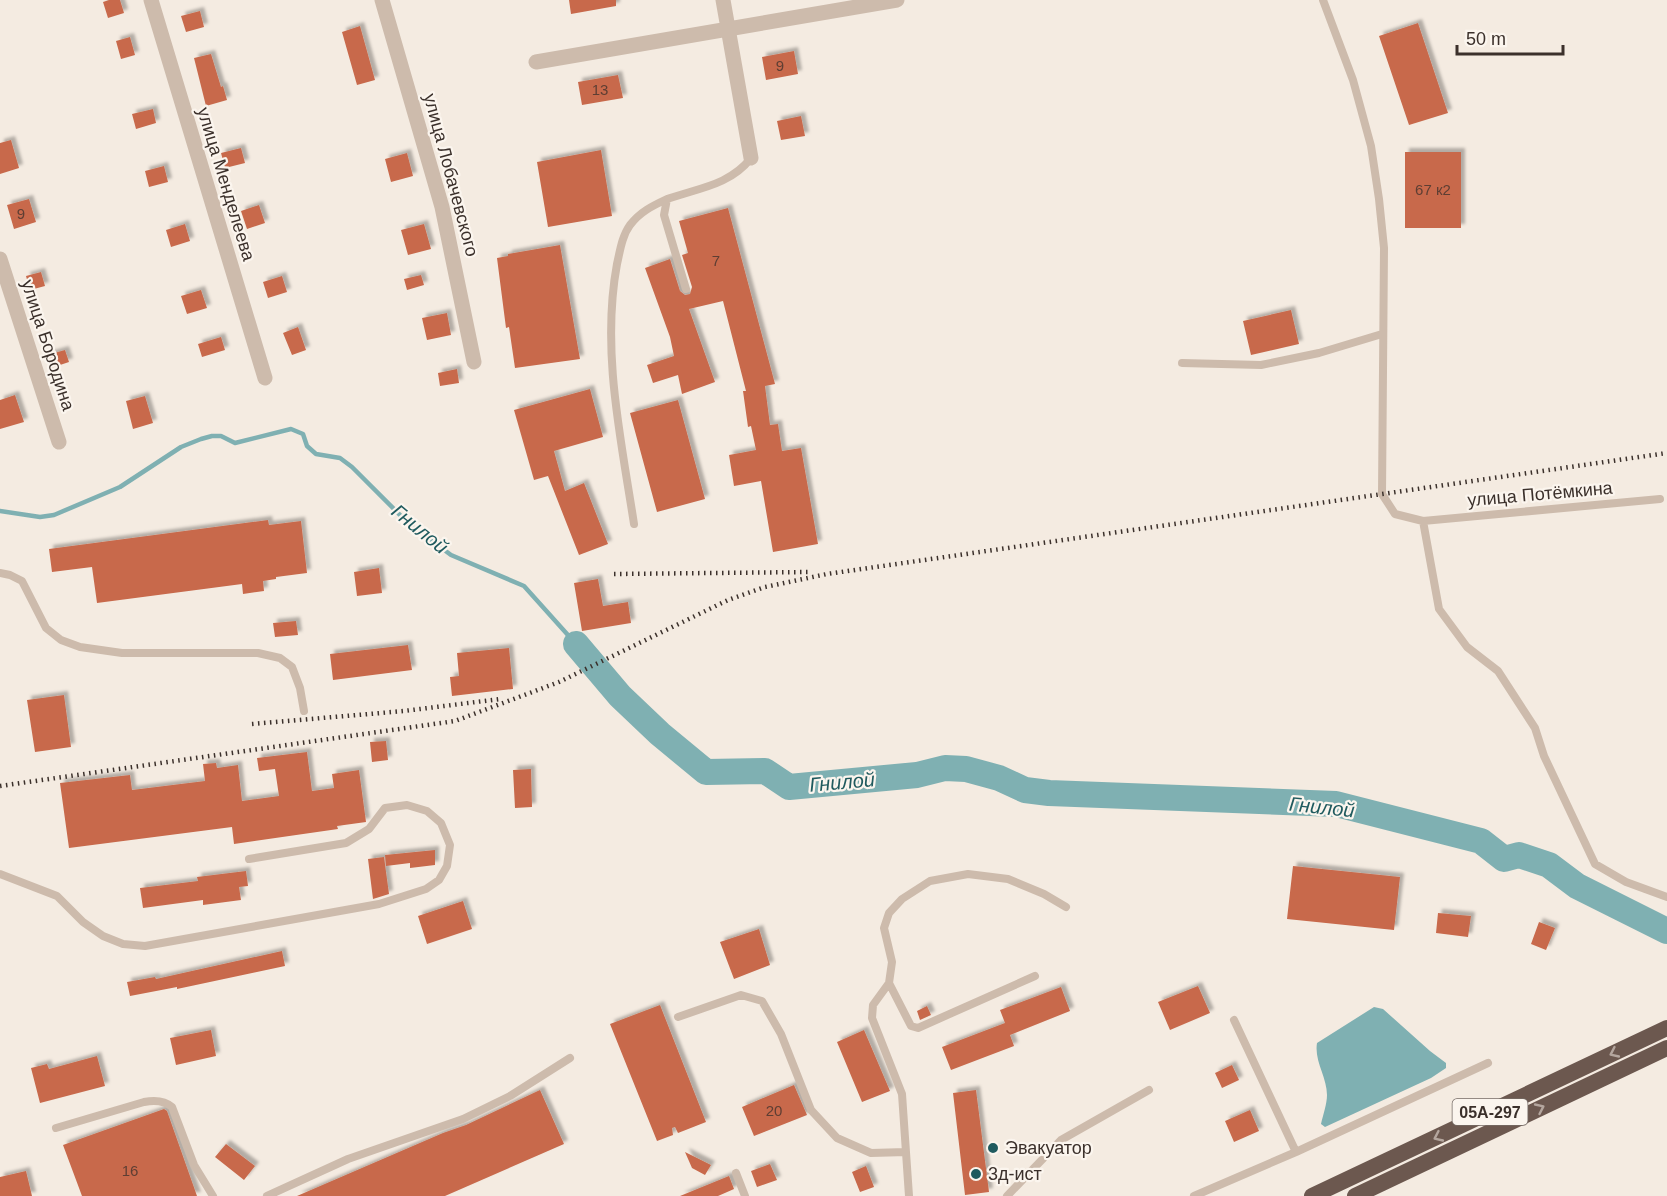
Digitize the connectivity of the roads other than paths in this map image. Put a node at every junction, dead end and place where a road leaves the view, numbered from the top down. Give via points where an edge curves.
1 (151, 0) edge
2 (382, 0) edge
3 (723, 0) edge
4 (897, 0) edge
5 (1323, 0) edge
6 (729, 29) junction
7 (536, 62) dead end
8 (751, 158) joint
9 (667, 199) junction
10 (0, 259) edge
11 (686, 289) dead end
12 (1382, 333) junction
13 (474, 362) dead end
14 (1182, 363) dead end
15 (265, 378) dead end
16 (59, 442) dead end
17 (1659, 499) dead end
18 (1423, 521) junction
19 (634, 524) dead end
20 (0, 573) edge
21 (304, 711) dead end
22 (249, 859) dead end
23 (0, 874) edge
24 (1667, 897) edge
25 (1066, 907) dead end
26 (1035, 976) dead end
27 (890, 983) junction
28 (678, 1017) dead end
29 (1234, 1020) dead end
30 (1667, 1028) edge
31 (1667, 1048) edge
32 (570, 1058) dead end
33 (1488, 1063) dead end
34 (1149, 1090) dead end
35 (56, 1128) dead end
36 (906, 1152) junction
37 (1296, 1152) junction
38 (736, 1173) dead end
39 (213, 1196) edge
40 (267, 1196) edge
41 (745, 1196) edge
42 (909, 1196) edge
43 (1007, 1196) edge
44 (1194, 1196) edge
45 (1312, 1196) edge
46 (1355, 1196) edge

1 - 15 street, улица Менделеева
2 - 13 street, улица Лобачевского via 442,207
3 - 6 street
4 - 6 street
5 - 12 lane via 1353,80 1371,146 1384,248
6 - 7 street
6 - 8 street
8 - 9 lane via 724,182
9 - 11 lane via 664,215
9 - 19 lane via 645,209 629,226 612,291 614,392
10 - 16 street, улица Бородина
12 - 14 lane via 1319,353 1260,365
12 - 18 lane via 1382,494 1395,514
17 - 18 lane, улица Потёмкина
18 - 24 lane via 1439,609 1467,647 1498,671 1535,729 1594,864 1626,882
20 - 21 lane via 22,581 46,628 61,640 80,647 122,653 258,653 280,658 292,667
22 - 23 lane via 346,843 369,829 385,808 407,805 427,811 441,823 450,844 447,866 439,880 426,889 379,904 145,946 123,944 103,936 57,896
25 - 27 lane via 1008,879 968,874 930,881 902,898 889,913 884,928 892,962
26 - 27 lane via 918,1028 911,1026
27 - 36 lane via 873,1005 872,1018 902,1094
28 - 36 lane via 741,995 762,1002 781,1035 811,1110 837,1138 871,1153
29 - 37 lane
30 -> 45 highway, 05А-297
46 -> 31 highway, 05А-297
32 - 40 lane via 510,1096 463,1119 348,1159
33 - 37 lane
34 - 43 lane via 1060,1140
35 - 39 lane via 144,1102 168,1104 194,1165
36 - 42 lane
37 - 44 lane
38 - 41 lane

